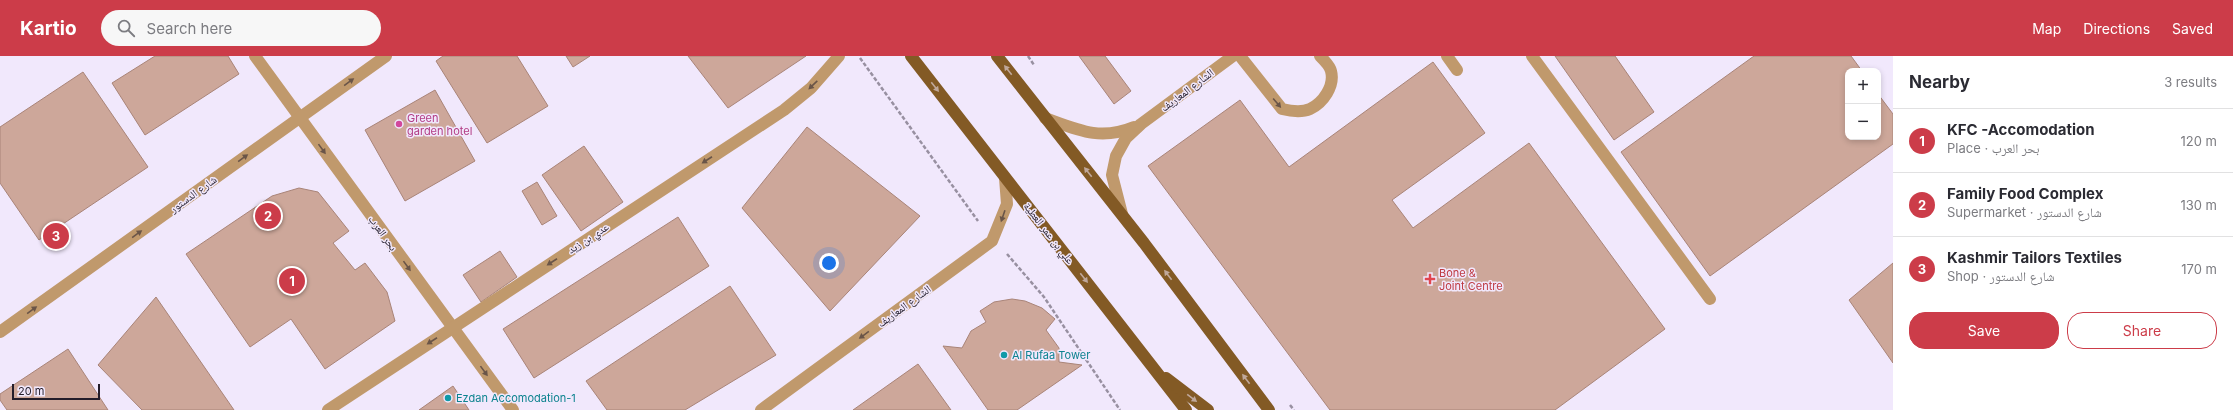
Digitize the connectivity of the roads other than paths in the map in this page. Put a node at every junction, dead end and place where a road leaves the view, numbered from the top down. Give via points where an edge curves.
1 (255, 56) edge
2 (386, 56) edge
3 (839, 56) edge
4 (911, 56) edge
5 (997, 56) edge
6 (1233, 56) edge
7 (1240, 56) edge
8 (1320, 56) edge
9 (1447, 56) edge
10 (1532, 56) edge
11 (1457, 70) dead end
12 (300, 118) junction
13 (1045, 118) junction
14 (1141, 124) junction
15 (1005, 178) junction
16 (1122, 217) junction
17 (1710, 299) dead end
18 (452, 328) junction
19 (0, 332) edge
20 (1154, 369) junction
21 (328, 410) edge
22 (513, 410) edge
23 (761, 410) edge
24 (1186, 410) edge
25 (1208, 410) edge
26 (1269, 410) edge

1 - 12 street, بحر العرب
12 -> 2 street, شارع الدستور
3 -> 18 street, عدي بن زيد via 811,88 784,110
4 -> 15 main road, علي بن عمر العطية
13 -> 5 main road
6 - 14 street, الشارع المعاريف
7 -> 8 street via 1282,109 1292,112 1309,110 1324,98 1332,84 1331,70
9 - 11 street
10 - 17 street
12 -> 18 street, بحر العرب
19 -> 12 street, شارع الدستور
13 - 14 street, الشارع المعاريف via 1081,131 1102,135 1123,132
16 -> 13 main road
14 - 16 street, الشارع المعاريف via 1126,138 1116,156 1112,175
15 -> 20 main road, علي بن عمر العطية
15 -> 23 street, الشارع المعاريف via 1007,204 992,241
26 -> 16 main road
18 -> 21 street, عدي بن زيد
18 -> 22 street, بحر العرب
20 - 24 main road, علي بن عمر العطية
20 -> 25 main road

